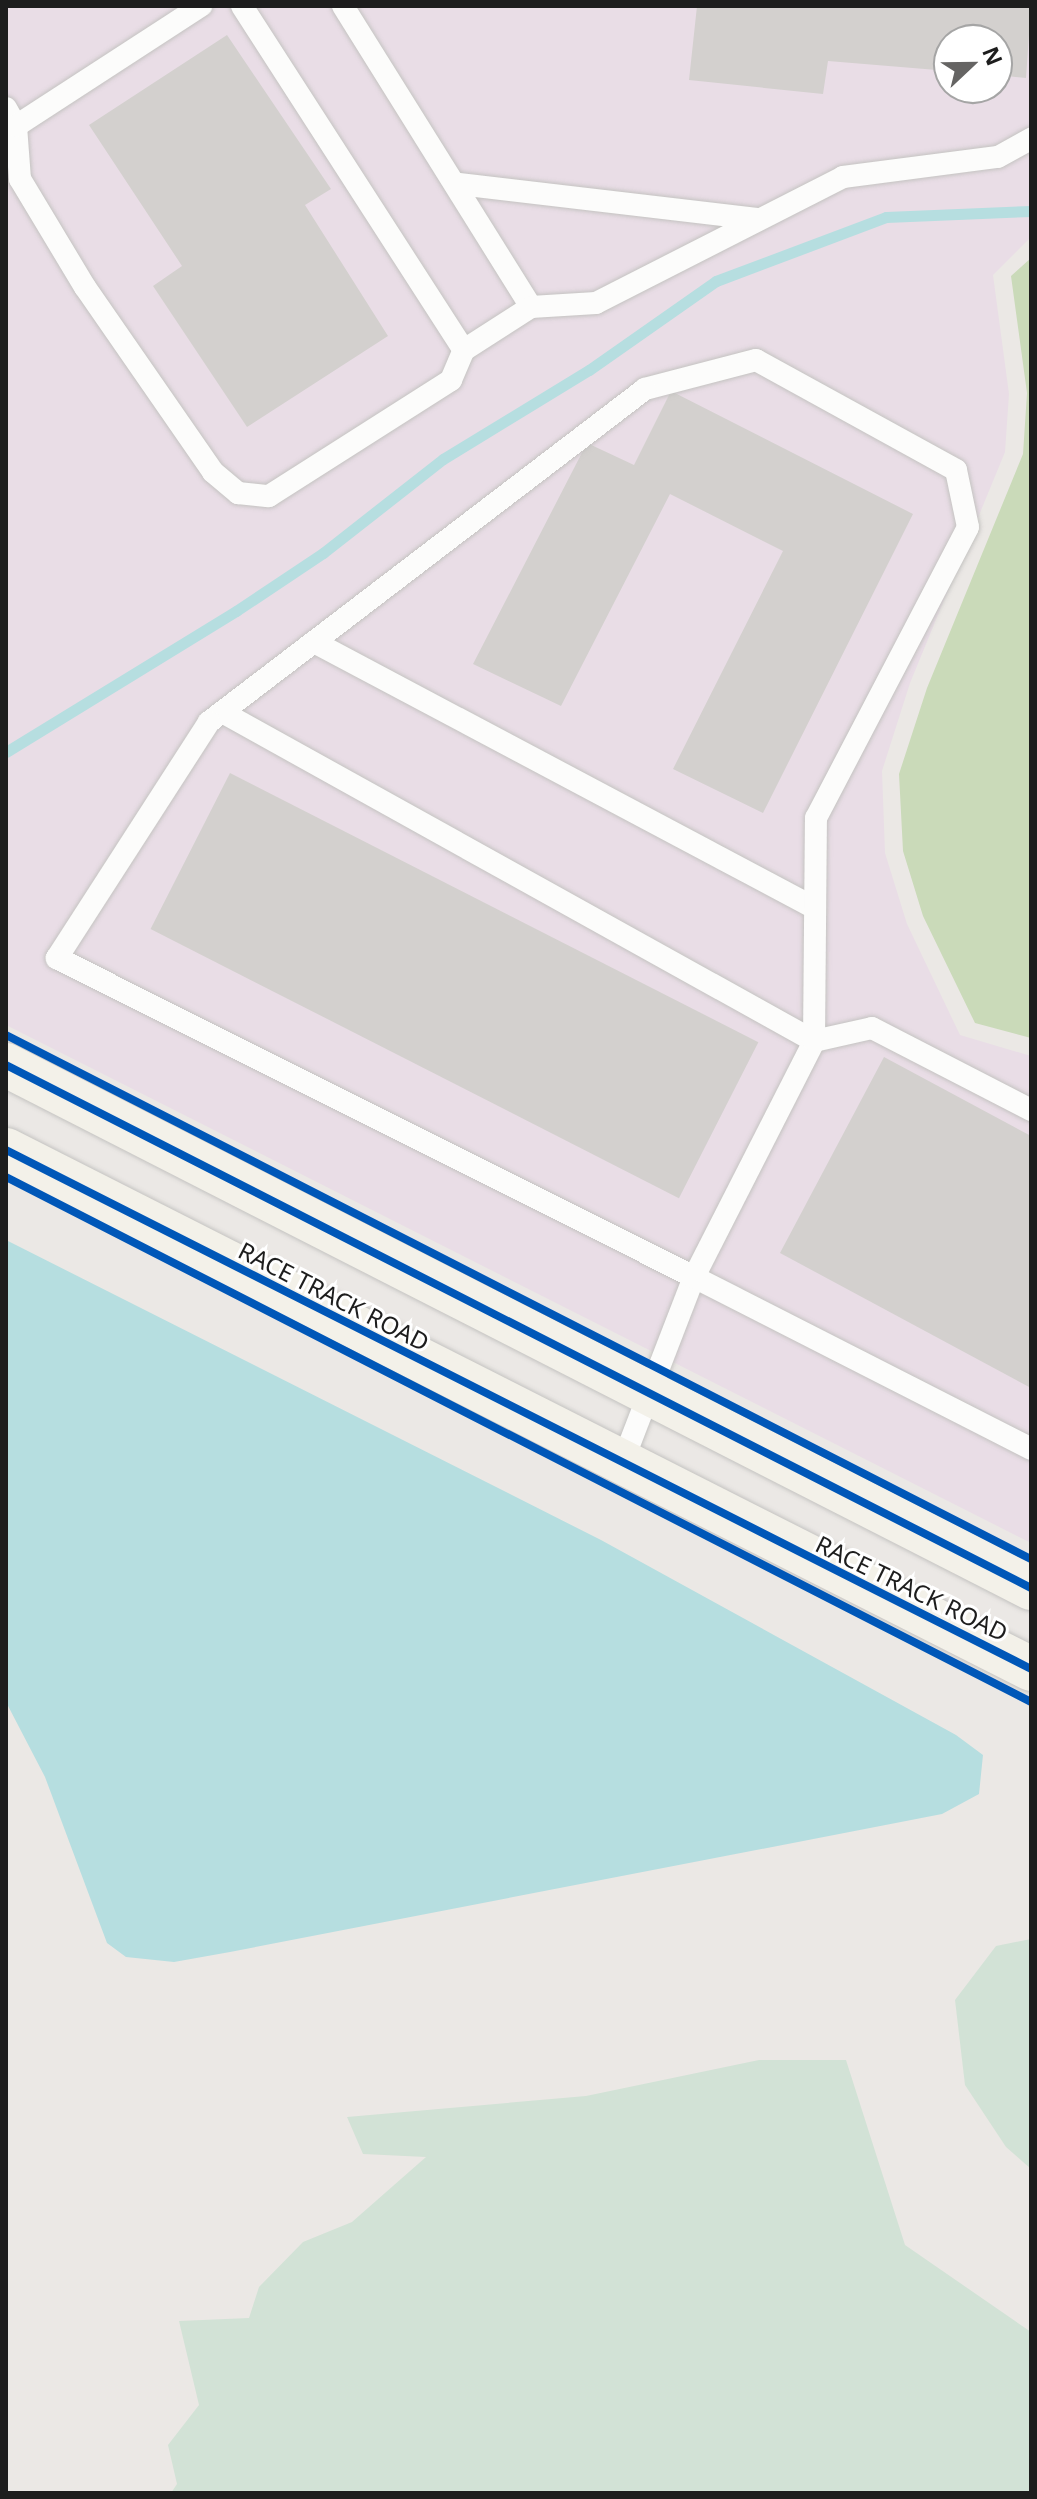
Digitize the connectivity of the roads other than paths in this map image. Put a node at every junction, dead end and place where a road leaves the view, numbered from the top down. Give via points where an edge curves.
1 (201, 6) edge
2 (242, 6) edge
3 (343, 6) edge
4 (11, 117) edge
5 (1031, 139) edge
6 (459, 184) junction
7 (759, 219) junction
8 (531, 307) junction
9 (464, 350) junction
10 (314, 642) junction
11 (222, 712) junction
12 (815, 908) junction
13 (814, 1041) junction
14 (6, 1065) edge
15 (1031, 1110) edge
16 (6, 1150) edge
17 (694, 1277) junction
18 (651, 1394) junction
19 (1031, 1449) edge
20 (621, 1466) junction
21 (1031, 1588) edge
22 (1031, 1669) edge

1 - 4 lane
2 - 9 lane
3 - 6 lane
4 - 9 lane via 20,179 85,287 213,472 238,493 269,496 318,465 451,380
5 - 7 lane via 998,157 843,177
6 - 7 lane
6 - 8 lane
7 - 8 lane via 596,303
8 - 9 lane
10 - 11 lane
10 - 12 lane
10 - 12 lane via 645,389 756,360 956,470 968,527 816,818
11 - 13 lane
11 - 17 lane via 209,722 57,958
12 - 13 lane
13 - 15 lane via 872,1028
13 - 17 lane
14 - 18 main road
16 - 20 main road, RACE TRACK ROAD
17 - 18 lane
17 - 19 lane
18 - 20 lane
18 - 21 main road
20 - 22 main road, RACE TRACK ROAD

